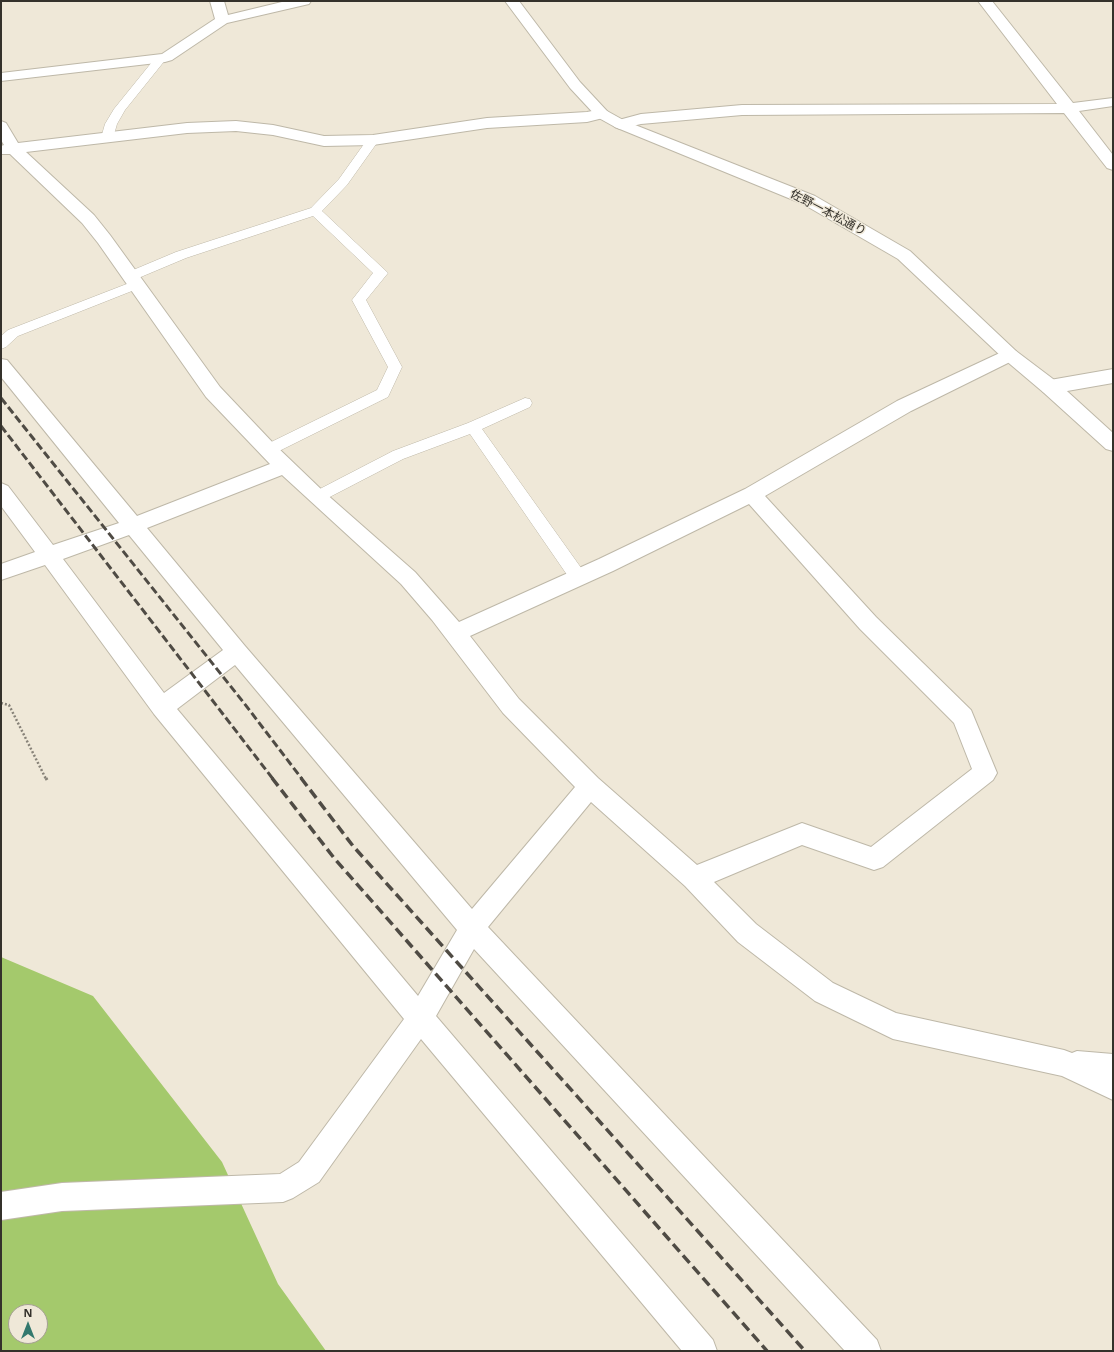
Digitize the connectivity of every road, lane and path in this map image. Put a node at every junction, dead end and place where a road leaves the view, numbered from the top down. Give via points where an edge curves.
1 (217, 1) edge
2 (304, 1) edge
3 (512, 1) edge
4 (985, 1) edge
5 (222, 20) junction
6 (160, 59) junction
7 (1, 77) edge
8 (1113, 102) edge
9 (1070, 108) junction
10 (602, 114) junction
11 (620, 124) junction
12 (1, 126) edge
13 (107, 138) junction
14 (373, 140) junction
15 (7, 149) edge
16 (1113, 165) edge
17 (315, 211) junction
18 (134, 280) junction
19 (1, 344) edge
20 (1010, 355) junction
21 (1, 365) edge
22 (1113, 376) edge
23 (1050, 387) junction
24 (525, 403) dead end
25 (473, 427) junction
26 (1113, 444) edge
27 (268, 450) junction
28 (285, 466) junction
29 (1, 491) edge
30 (752, 494) junction
31 (317, 497) junction
32 (132, 526) junction
33 (50, 556) junction
34 (1, 572) edge
35 (578, 577) junction
36 (456, 633) junction
37 (237, 652) junction
38 (1, 703) edge
39 (162, 707) junction
40 (47, 780) dead end
41 (590, 786) junction
42 (694, 878) junction
43 (472, 928) junction
44 (420, 1018) junction
45 (1064, 1063) junction
46 (1113, 1067) edge
47 (1113, 1086) edge
48 (1, 1206) edge
49 (702, 1351) edge
50 (866, 1351) edge

1 - 5 street
2 - 5 street
3 - 10 street, 佐野一本松通り via 575,85
4 - 9 street
5 - 6 street
6 - 7 street
6 - 13 lane via 120,108
8 - 9 street
9 - 11 street via 742,110 641,119
9 - 16 street
10 - 11 street, 佐野一本松通り
10 - 14 street via 487,123
11 - 20 street, 佐野一本松通り via 809,200 904,255
12 - 15 street
13 - 14 street via 187,128 236,126 273,130 324,141
13 - 15 street
14 - 17 lane via 343,182
15 - 18 street via 88,219
17 - 18 lane via 181,255
17 - 27 lane via 381,273 359,300 395,367 383,393
18 - 19 lane via 13,333
18 - 27 street via 213,392
20 - 23 street, 佐野一本松通り
20 - 30 street via 904,406
21 - 32 street
22 - 23 street
23 - 26 street, 佐野一本松通り
24 - 25 lane
25 - 31 lane via 398,456
25 - 35 lane
27 - 28 street
28 - 31 street
28 - 32 street
29 - 33 street
30 - 35 street
30 - 42 street via 868,623 963,717 985,773 874,859 802,834
31 - 36 street via 408,578
32 - 33 street
32 - 37 street
33 - 34 street
33 - 39 street
35 - 36 street
36 - 41 street via 511,706
37 - 39 street
37 - 43 street
38 - 40 path via 9,705
39 - 44 street
41 - 42 street
41 - 43 street
42 - 45 street via 747,934 824,992 893,1026
43 - 44 street
43 - 50 street
44 - 48 street via 309,1172 283,1188 62,1197
44 - 49 street
45 - 46 street
45 - 47 street

